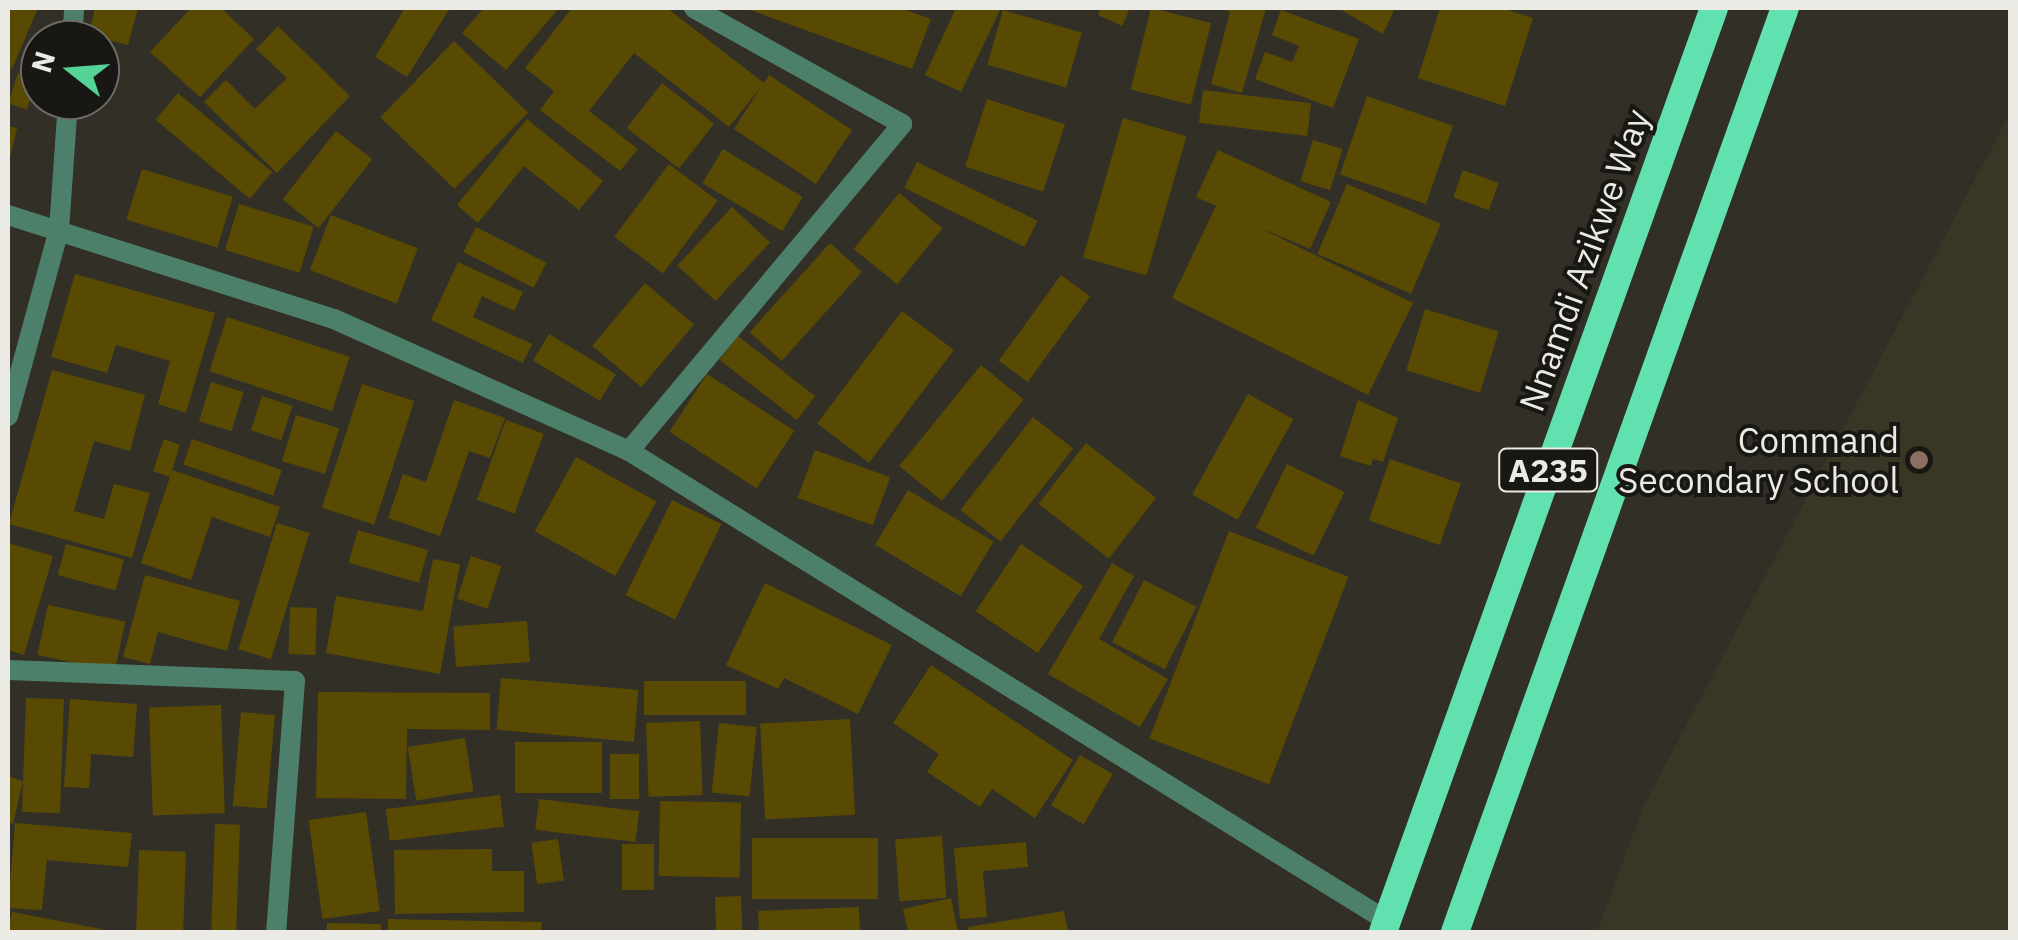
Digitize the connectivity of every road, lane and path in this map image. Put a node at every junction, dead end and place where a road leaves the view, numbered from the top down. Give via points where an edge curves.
1 (694, 8) edge
2 (1714, 8) edge
3 (1785, 8) edge
4 (67, 120) edge
5 (8, 215) edge
6 (59, 230) junction
7 (8, 416) edge
8 (629, 451) junction
9 (8, 670) edge
10 (1385, 927) edge
11 (276, 932) edge
12 (1455, 932) edge

1 - 8 street via 902,124
2 - 10 highway, Nnamdi Azikwe Way / A235
3 - 12 highway, A235
4 - 6 street
5 - 6 street
6 - 7 street
6 - 8 street via 334,319
8 - 10 street
9 - 11 street via 294,681

